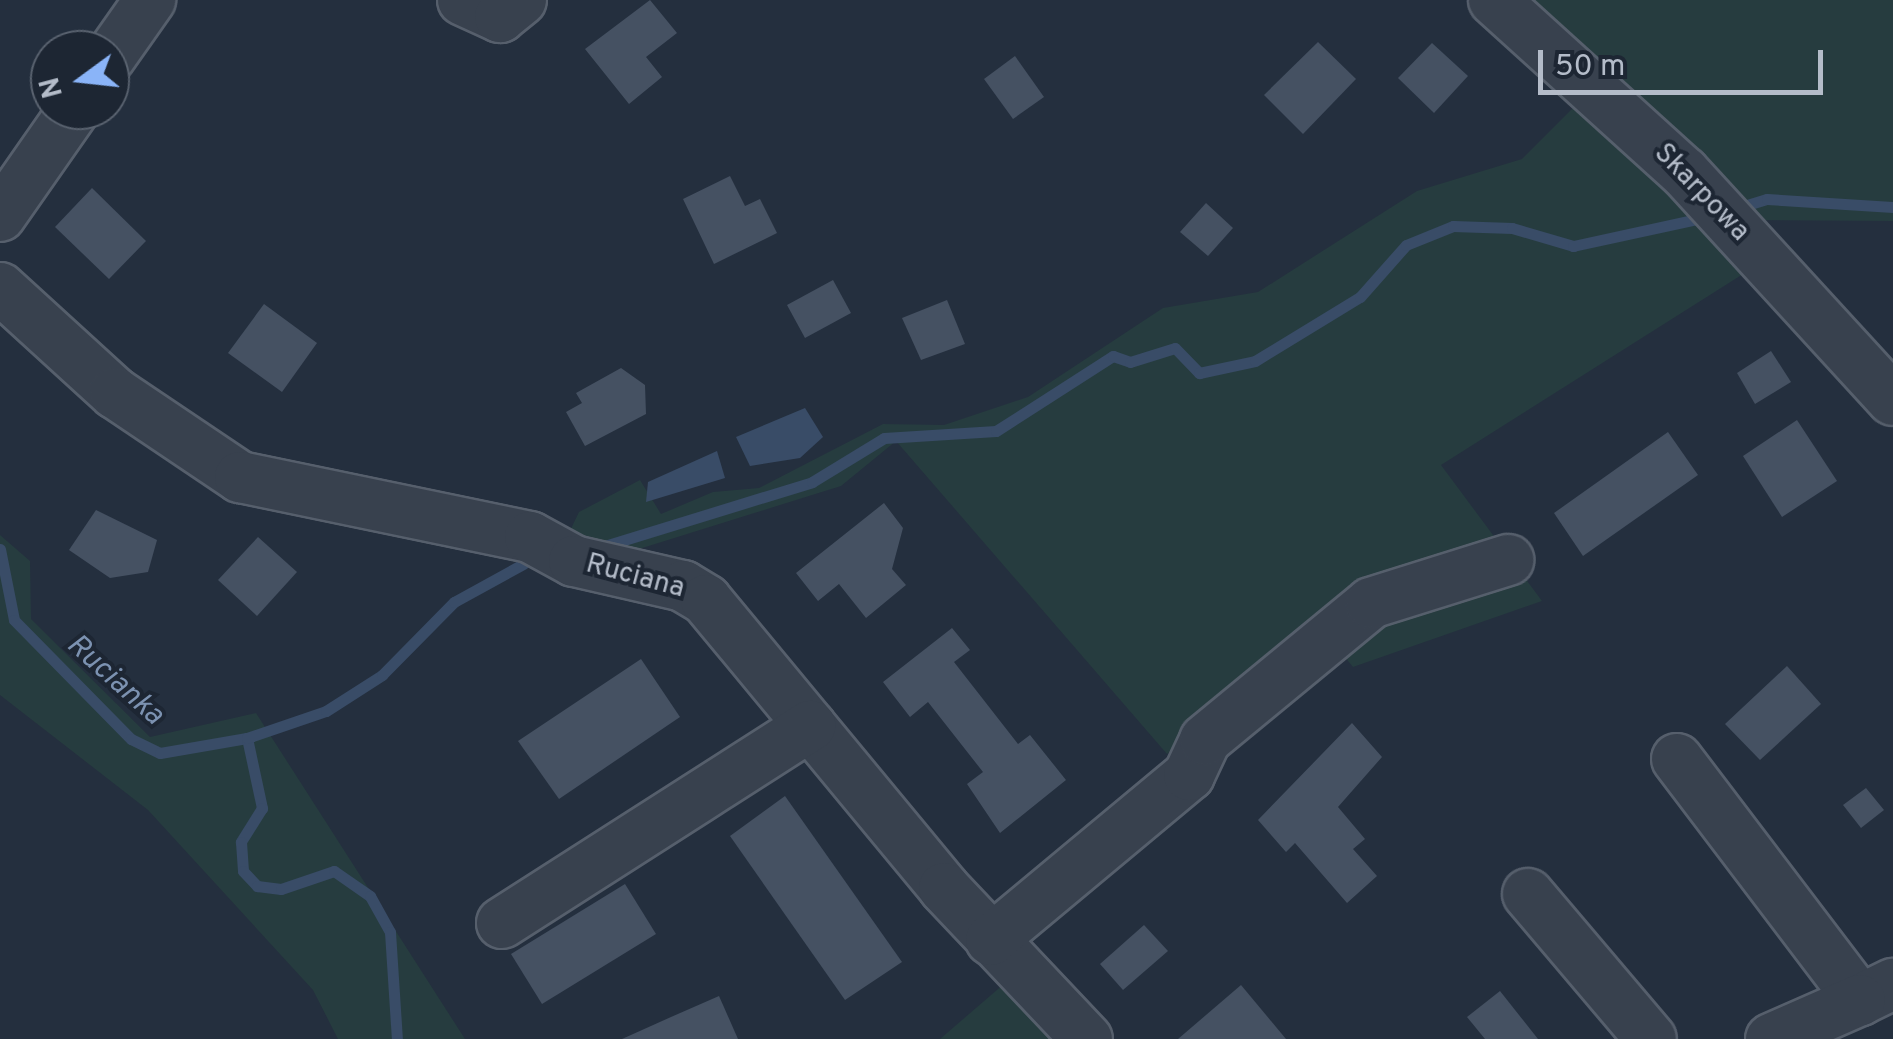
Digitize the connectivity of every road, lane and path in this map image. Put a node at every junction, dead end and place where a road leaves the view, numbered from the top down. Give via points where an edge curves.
1 (150, 0) edge
2 (463, 0) edge
3 (521, 0) edge
4 (1494, 0) edge
5 (129, 30) edge
6 (60, 130) edge
7 (0, 216) edge
8 (0, 288) edge
9 (1893, 400) edge
10 (1508, 560) dead end
11 (810, 726) junction
12 (1678, 759) dead end
13 (1528, 894) dead end
14 (502, 923) dead end
15 (992, 940) junction
16 (1876, 992) edge
17 (1087, 1039) edge
18 (1651, 1039) edge
19 (1771, 1039) edge

1 - 5 street
2 - 3 street via 500,17
4 - 9 street, Skarpowa via 1684,172
6 - 7 street
8 - 11 street, Ruciana via 114,393 240,477 530,536 596,568 683,586 706,600
10 - 15 street via 1372,603 1206,740 1188,775
11 - 14 street
11 - 15 street, Ruciana
12 - 16 street
13 - 18 street
15 - 17 street, Ruciana
16 - 19 street

